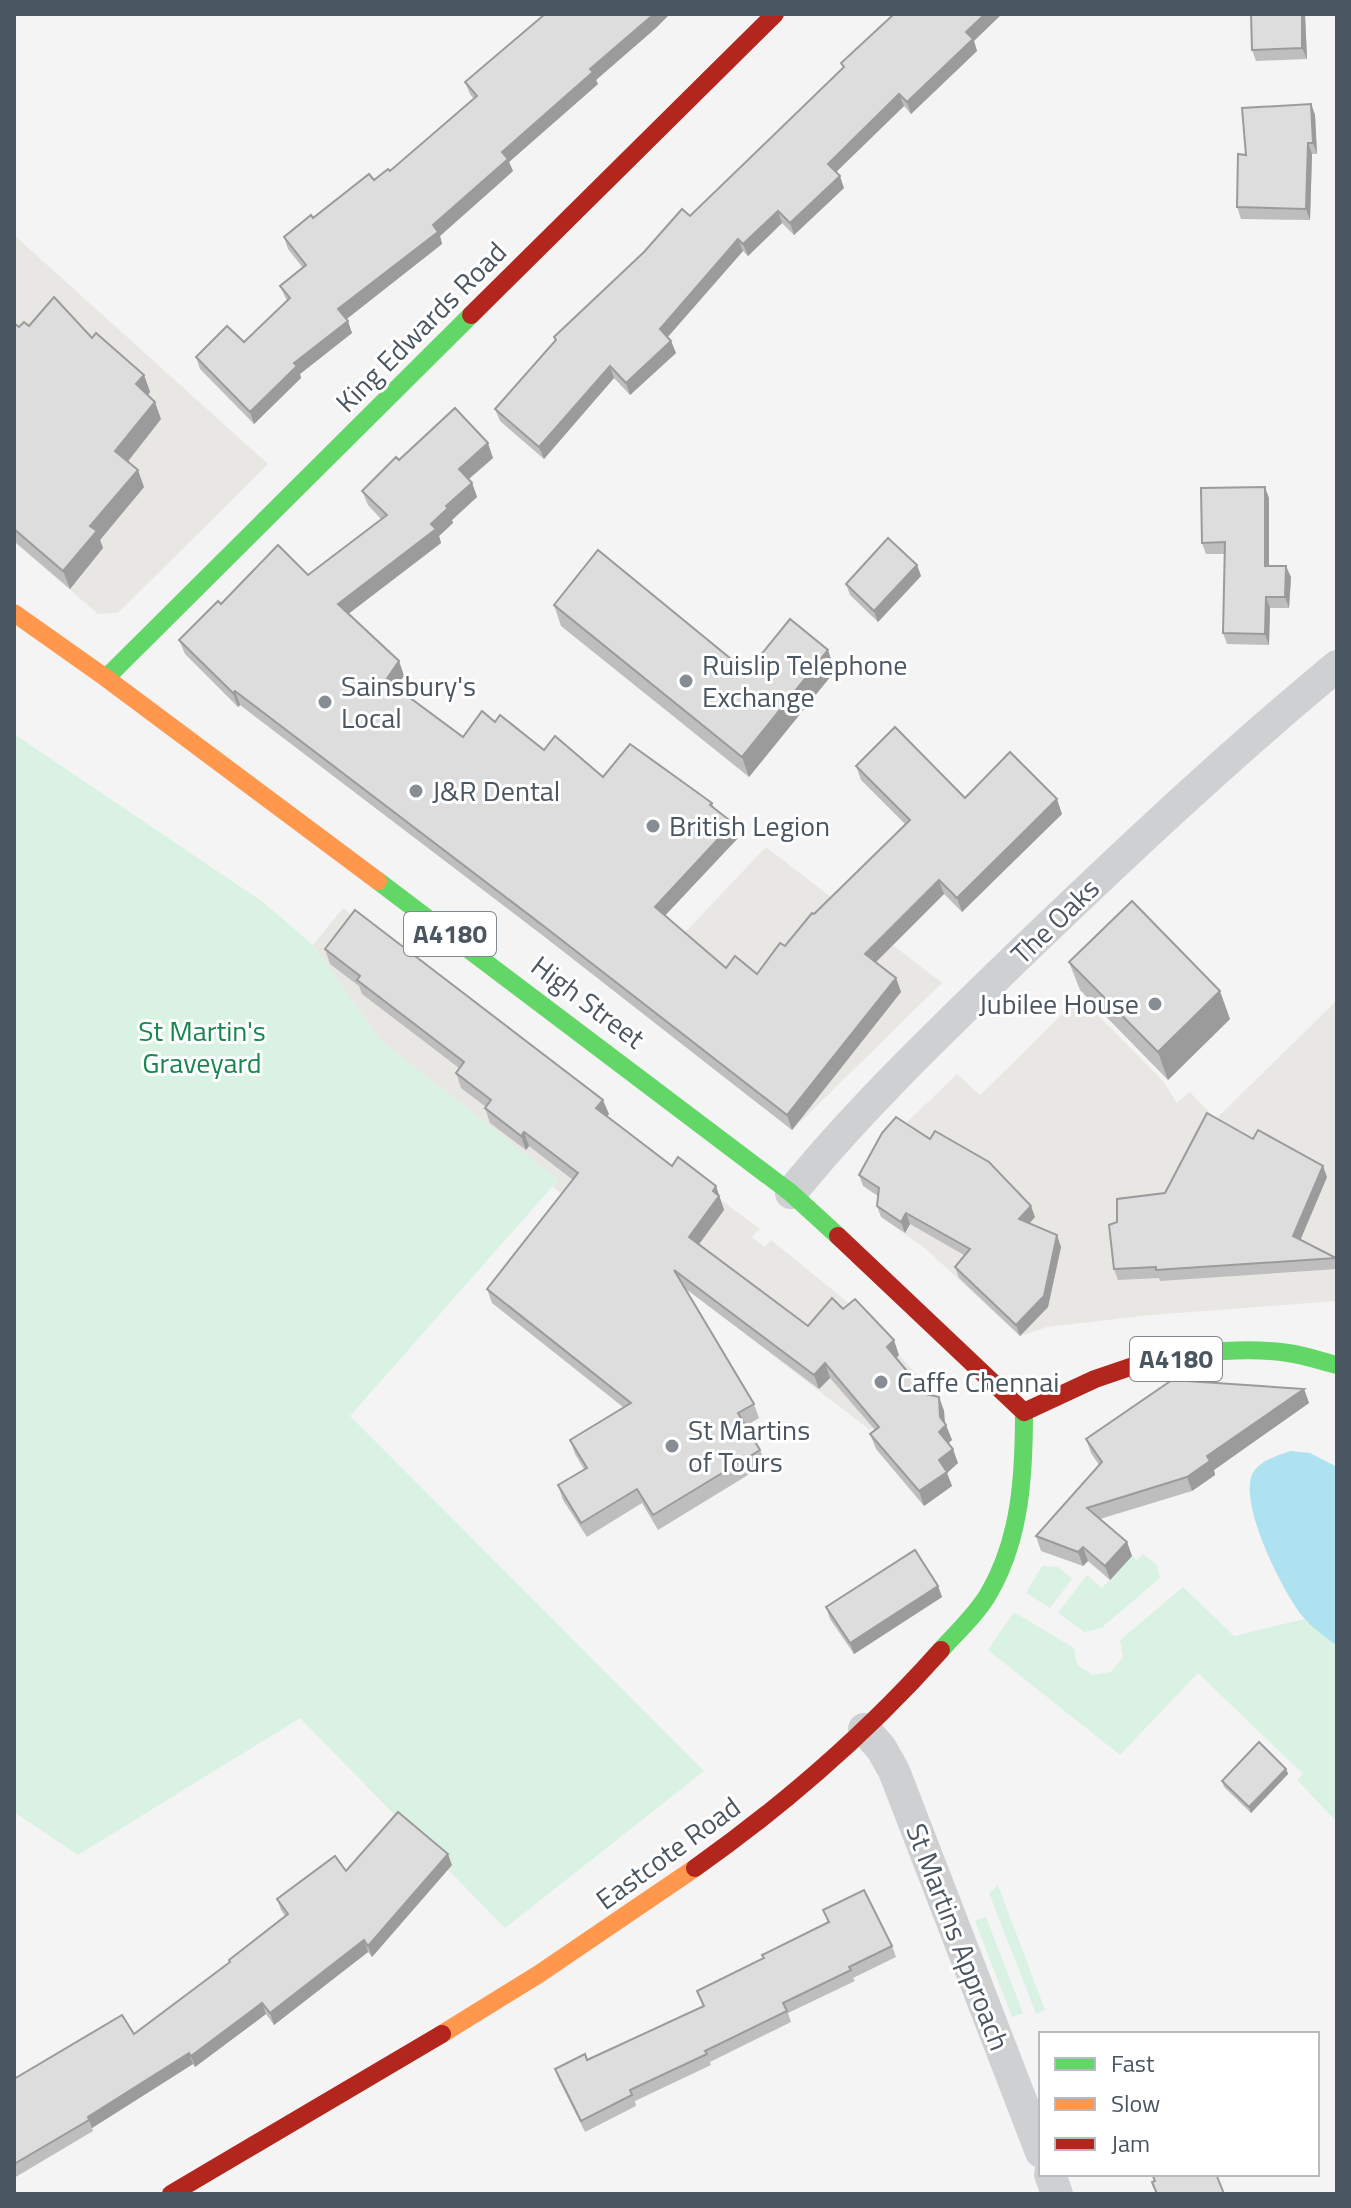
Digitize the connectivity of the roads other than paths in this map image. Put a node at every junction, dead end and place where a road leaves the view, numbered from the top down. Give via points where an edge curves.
1 (775, 14) edge
2 (14, 613) edge
3 (1337, 666) edge
4 (106, 678) junction
5 (791, 1193) junction
6 (1337, 1365) edge
7 (1024, 1412) junction
8 (864, 1729) junction
9 (1039, 2147) edge
10 (171, 2194) edge

1 - 4 main road, King Edwards Road
2 - 4 main road, High Street / A4180
3 - 5 street, The Oaks via 1079,897 826,1150
4 - 5 main road, High Street / A4180
5 - 7 main road, High Street / A4180
6 - 7 main road, A4180 via 1285,1352 1184,1358 1123,1368
7 - 8 main road, Eastcote Road via 1018,1521 990,1592
8 - 9 street, St Martins Approach via 894,1771
8 - 10 main road, Eastcote Road via 793,1794 584,1948

